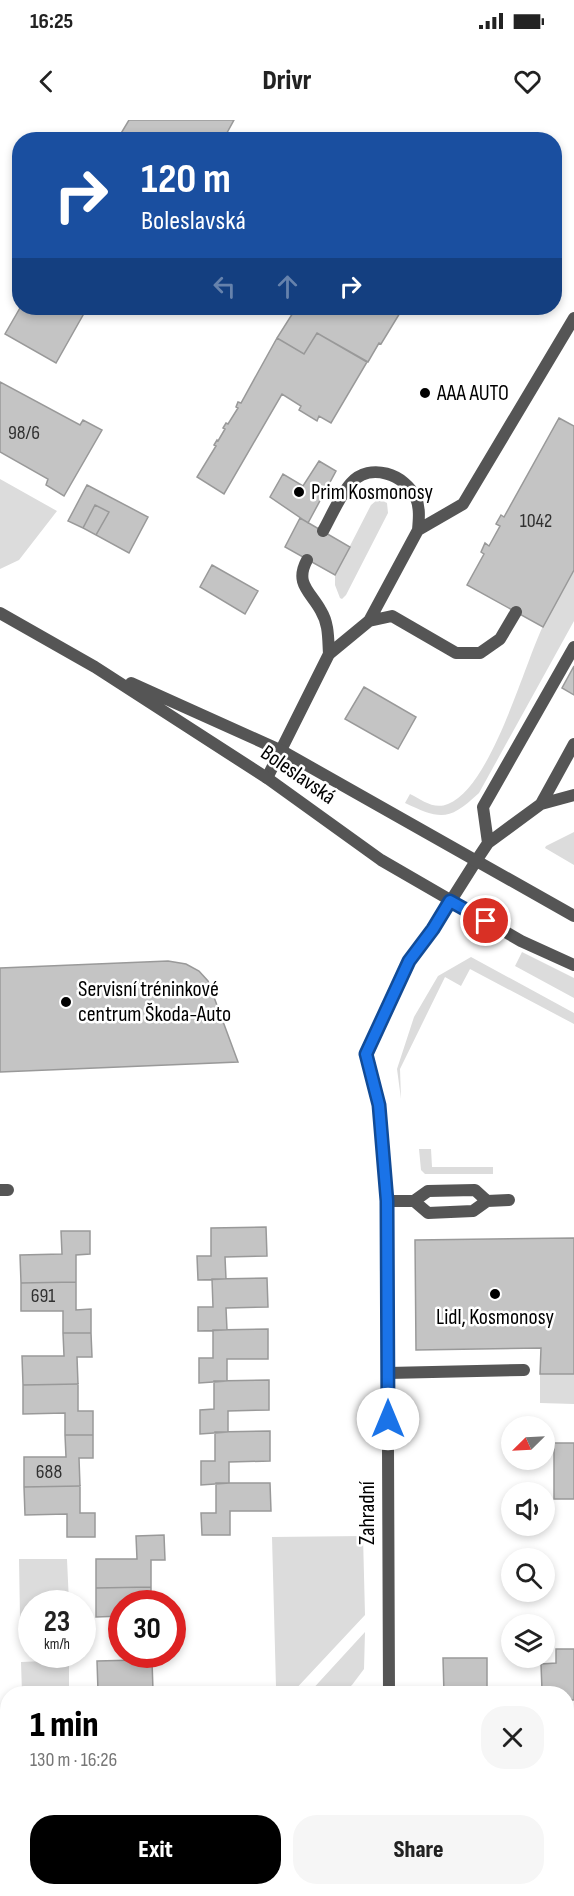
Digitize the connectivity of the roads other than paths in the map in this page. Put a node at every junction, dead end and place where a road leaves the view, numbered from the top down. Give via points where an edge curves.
1 (574, 318) edge
2 (418, 530) junction
3 (323, 531) dead end
4 (307, 560) dead end
5 (516, 612) dead end
6 (0, 613) edge
7 (369, 621) junction
8 (574, 647) edge
9 (329, 654) junction
10 (95, 667) junction
11 (574, 744) edge
12 (282, 751) junction
13 (267, 778) junction
14 (574, 795) edge
15 (541, 804) junction
16 (488, 843) junction
17 (476, 861) junction
18 (450, 901) junction
19 (574, 916) edge
20 (574, 965) edge
21 (508, 1200) dead end
22 (387, 1201) junction
23 (414, 1201) junction
24 (487, 1201) junction
25 (524, 1370) dead end
26 (388, 1373) junction
27 (389, 1686) edge

1 - 2 street via 463,504
2 - 3 street via 420,513 416,498 396,476 384,472 360,476 350,484
2 - 7 street
4 - 9 street via 302,580 322,612 328,629
5 - 7 street via 500,639 480,652 456,653 392,616
6 - 10 street, Boleslavská
7 - 9 street
8 - 16 street via 483,807
9 - 12 street
10 - 12 street
10 - 13 street, Boleslavská
11 - 15 street
12 - 13 street
12 - 17 street
13 - 18 street, Boleslavská via 381,860
14 - 15 street
15 - 16 street, Zahradní
16 - 17 street, Zahradní
17 - 18 street, Zahradní
17 - 19 street
18 - 20 street, Boleslavská via 520,941
18 - 22 street, Zahradní via 409,961 366,1054 379,1105
21 - 24 street
22 - 23 street
22 - 26 street, Zahradní
23 - 24 street via 428,1191 475,1190
23 - 24 street via 428,1213 473,1212
25 - 26 street
26 - 27 street, Zahradní

